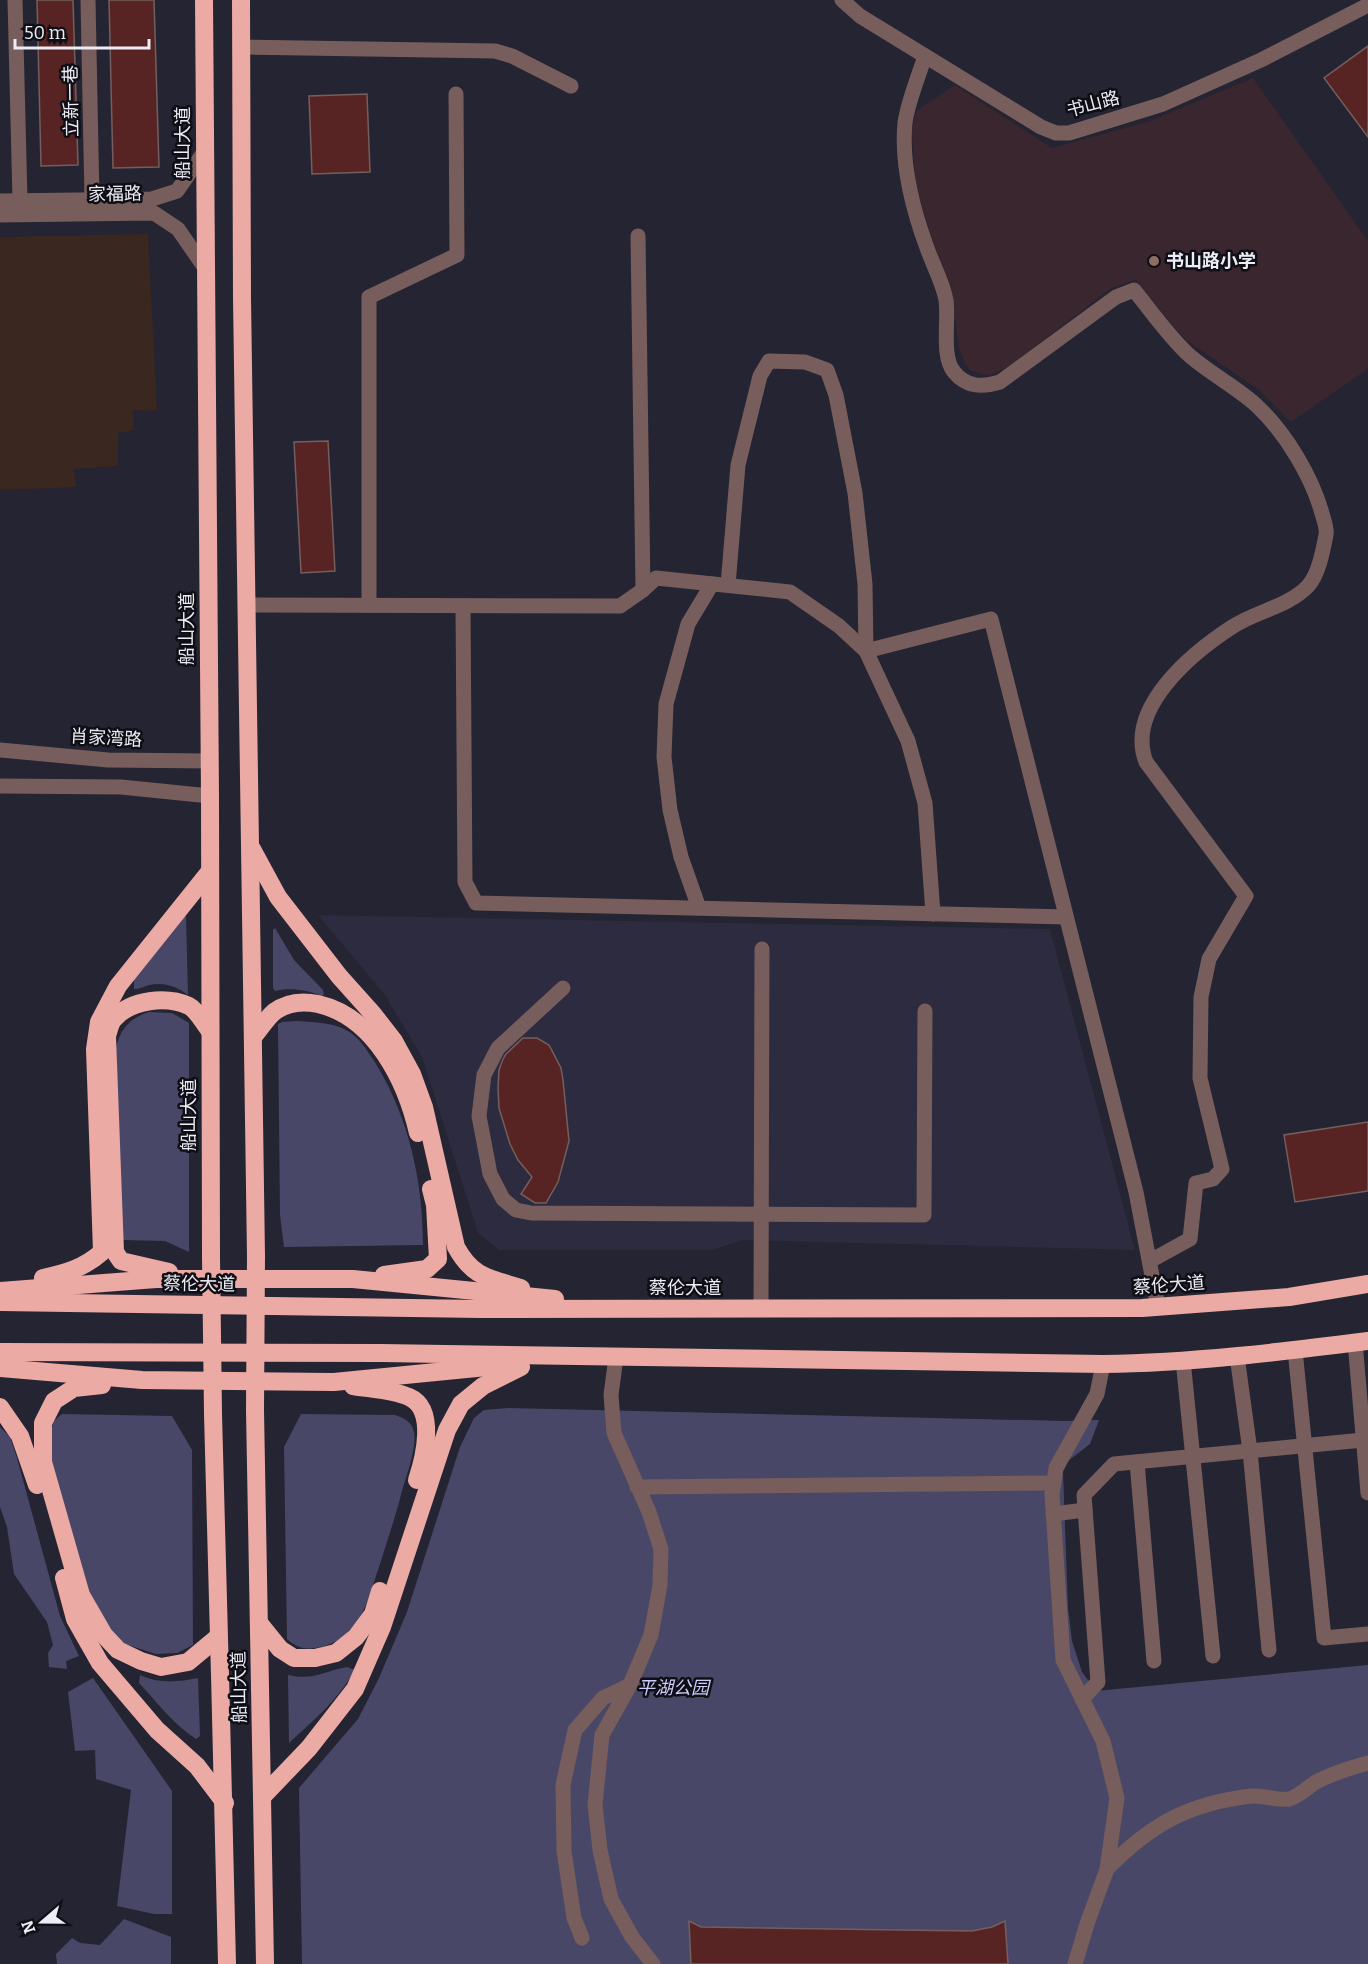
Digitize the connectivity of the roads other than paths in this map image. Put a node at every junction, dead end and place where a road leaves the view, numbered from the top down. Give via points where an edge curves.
1 (15, 0) edge
2 (88, 0) edge
3 (204, 0) edge
4 (241, 0) edge
5 (842, 0) edge
6 (1368, 4) edge
7 (241, 47) junction
8 (925, 56) junction
9 (571, 86) dead end
10 (456, 94) dead end
11 (204, 152) junction
12 (92, 200) junction
13 (0, 201) edge
14 (20, 201) junction
15 (0, 215) edge
16 (638, 236) dead end
17 (205, 268) junction
18 (712, 584) junction
19 (728, 585) junction
20 (643, 590) junction
21 (247, 605) junction
22 (369, 605) junction
23 (463, 606) junction
24 (866, 651) junction
25 (0, 750) edge
26 (210, 760) junction
27 (0, 786) edge
28 (210, 796) junction
29 (250, 847) junction
30 (210, 871) junction
31 (699, 908) junction
32 (933, 914) junction
33 (1066, 917) junction
34 (762, 949) dead end
35 (563, 988) dead end
36 (925, 1011) dead end
37 (210, 1031) junction
38 (253, 1037) junction
39 (761, 1214) junction
40 (1149, 1261) junction
41 (198, 1279) junction
42 (353, 1279) junction
43 (1368, 1284) edge
44 (0, 1290) edge
45 (554, 1299) junction
46 (0, 1302) edge
47 (1158, 1307) junction
48 (652, 1309) junction
49 (761, 1309) junction
50 (1361, 1342) edge
51 (1295, 1350) junction
52 (0, 1352) edge
53 (591, 1356) junction
54 (616, 1356) junction
55 (1238, 1356) junction
56 (1184, 1360) junction
57 (530, 1362) junction
58 (1103, 1364) junction
59 (0, 1368) edge
60 (142, 1380) junction
61 (334, 1383) junction
62 (0, 1407) edge
63 (1363, 1440) junction
64 (1305, 1446) junction
65 (1250, 1450) junction
66 (1194, 1456) junction
67 (1137, 1462) junction
68 (1054, 1483) junction
69 (637, 1487) junction
70 (1368, 1493) edge
71 (1085, 1510) junction
72 (1053, 1514) junction
73 (259, 1623) junction
74 (1368, 1634) edge
75 (218, 1637) junction
76 (1269, 1650) dead end
77 (1213, 1656) dead end
78 (1154, 1661) dead end
79 (630, 1685) junction
80 (1082, 1699) junction
81 (1368, 1763) edge
82 (262, 1797) junction
83 (225, 1803) junction
84 (1107, 1869) junction
85 (582, 1938) dead end
86 (227, 1964) edge
87 (265, 1964) edge
88 (653, 1964) edge
89 (1075, 1964) edge

1 - 14 street
2 - 12 street, 立新一巷
3 - 11 highway, 船山大道
4 - 7 highway
5 - 8 street, 书山路 via 860,16
6 - 8 street, 书山路 via 1261,60 1163,104 1069,133 1041,127
7 - 9 street via 495,51
7 - 21 highway
8 - 40 street via 905,122 907,181 946,298 947,354 954,373 969,384 985,387 1000,382 1116,297 1134,290 1172,337 1256,405 1293,450 1318,496 1327,531 1310,585 1291,600 1233,626 1186,663 1168,680 1148,713 1142,733 1146,762 1246,896 1209,959 1201,997 1200,1078 1222,1169 1213,1179 1196,1183 1190,1239
10 - 22 street via 457,255 369,297
11 - 12 street, 家福路 via 177,191 152,200
11 - 17 highway, 船山大道
12 - 14 street, 家福路
13 - 14 street, 家福路
15 - 17 street, 家福路 via 154,213 178,229
16 - 20 street
17 - 26 highway, 船山大道
18 - 19 street
18 - 20 street via 656,578
18 - 31 street via 688,624 666,704 664,757 670,810
19 - 24 street via 790,592 839,626
19 - 24 street via 738,465 760,376 769,361 805,362 828,370 855,493 865,584
20 - 23 street via 620,606
21 - 22 street
21 - 29 highway
22 - 23 street
23 - 31 street via 465,882 476,903
24 - 32 street via 908,741 925,802
24 - 33 street via 991,619
25 - 26 street, 肖家湾路 via 108,760
26 - 28 highway, 船山大道
27 - 28 street via 121,787
28 - 30 highway, 船山大道
29 - 38 highway
29 - 45 highway via 278,897 394,1041 412,1074 424,1107 456,1247 465,1263 480,1275
30 - 37 highway, 船山大道
30 - 44 highway via 118,986 99,1022 95,1048 102,1252 75,1271
31 - 32 street
32 - 33 street
33 - 40 street via 1136,1192
34 - 39 street
35 - 39 street via 498,1048 484,1075 479,1116 490,1174 503,1199 516,1210 531,1212
36 - 39 street via 924,1215
37 - 41 highway via 191,1007 167,1000 122,1011 112,1021 107,1036 115,1252 121,1261
37 - 75 highway, 船山大道, bridge
38 - 42 highway via 274,1012 293,1003 329,1007 352,1019 374,1039 396,1073 414,1114 435,1205 438,1259 427,1269
38 - 73 highway, 船山大道, bridge
39 - 49 street
40 - 47 street
41 - 42 highway
41 - 44 highway
42 - 45 highway
43 - 47 highway, 蔡伦大道 via 1289,1297
45 - 48 highway
46 - 48 highway, 蔡伦大道
47 - 49 highway, 蔡伦大道
48 - 49 highway, 蔡伦大道
50 - 51 highway
50 - 63 street
51 - 55 highway
51 - 64 street
52 - 53 highway
53 - 54 highway
53 - 57 highway
54 - 58 highway
54 - 69 street via 611,1395 614,1433
55 - 56 highway
55 - 65 street
56 - 58 highway
56 - 66 street
57 - 61 highway
57 - 82 highway via 483,1386 461,1404 447,1430 382,1627 355,1689 309,1748
58 - 68 street via 1097,1394 1056,1468
59 - 60 highway
60 - 61 highway
60 - 75 highway via 74,1388 54,1401 43,1423 43,1462 81,1595 104,1635 118,1650 141,1661 160,1666 189,1662
61 - 73 highway via 411,1398 422,1411 427,1432 424,1457 373,1614 356,1637 336,1653 294,1658 280,1649
62 - 83 highway via 21,1436 32,1466 80,1628 100,1663 157,1730 197,1766
63 - 64 street
63 - 70 street
64 - 65 street
64 - 74 street via 1324,1638
65 - 66 street
65 - 76 street
66 - 67 street
66 - 77 street
67 - 71 street via 1114,1464 1084,1495
67 - 78 street
68 - 69 street
68 - 72 street
69 - 79 street via 661,1549 660,1585 651,1635
71 - 72 street
71 - 80 street via 1098,1682
72 - 80 street via 1063,1660
73 - 82 highway, 船山大道
75 - 83 highway, 船山大道
79 - 85 street via 603,1698 575,1730 563,1785 564,1851 574,1918
79 - 88 street via 602,1735 595,1805 611,1899
80 - 84 street via 1103,1741 1117,1798
81 - 84 street via 1318,1781 1290,1799 1255,1795 1184,1811 1157,1826
82 - 87 highway, 船山大道
83 - 86 highway, 船山大道
84 - 89 street

